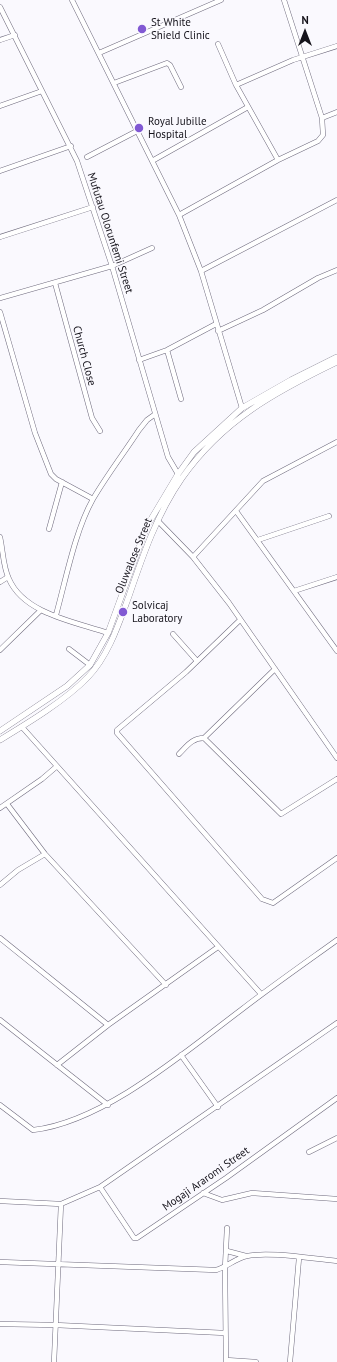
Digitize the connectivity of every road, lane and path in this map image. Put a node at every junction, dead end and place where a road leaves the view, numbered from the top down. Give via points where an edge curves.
1 (72, 0) edge
2 (222, 0) edge
3 (284, 0) edge
4 (0, 7) edge
5 (15, 35) junction
6 (0, 40) edge
7 (218, 44) dead end
8 (337, 46) edge
9 (99, 53) junction
10 (302, 58) junction
11 (114, 84) junction
12 (236, 85) junction
13 (182, 87) dead end
14 (42, 91) junction
15 (0, 106) edge
16 (248, 107) junction
17 (337, 112) edge
18 (322, 118) junction
19 (137, 131) junction
20 (71, 146) junction
21 (87, 157) dead end
22 (278, 160) junction
23 (152, 161) junction
24 (0, 171) edge
25 (337, 200) edge
26 (93, 207) junction
27 (179, 215) junction
28 (0, 237) edge
29 (152, 248) dead end
30 (112, 266) junction
31 (337, 270) edge
32 (201, 271) junction
33 (55, 283) junction
34 (0, 298) edge
35 (0, 312) edge
36 (216, 324) junction
37 (218, 331) junction
38 (167, 350) junction
39 (337, 356) edge
40 (139, 360) junction
41 (337, 363) edge
42 (181, 399) dead end
43 (242, 408) junction
44 (154, 414) junction
45 (100, 431) dead end
46 (337, 442) edge
47 (178, 474) junction
48 (62, 482) junction
49 (93, 499) junction
50 (236, 511) junction
51 (329, 516) dead end
52 (158, 521) junction
53 (49, 529) dead end
54 (0, 537) edge
55 (258, 540) junction
56 (193, 557) junction
57 (8, 577) junction
58 (337, 577) edge
59 (0, 582) edge
60 (294, 591) junction
61 (41, 610) junction
62 (56, 615) junction
63 (240, 620) junction
64 (108, 633) junction
65 (173, 634) dead end
66 (69, 649) dead end
67 (0, 650) edge
68 (337, 650) edge
69 (197, 661) junction
70 (90, 665) junction
71 (275, 669) junction
72 (22, 727) junction
73 (0, 731) edge
74 (204, 738) junction
75 (0, 740) edge
76 (179, 754) dead end
77 (337, 758) edge
78 (56, 767) junction
79 (337, 780) edge
80 (7, 804) junction
81 (0, 808) edge
82 (45, 854) junction
83 (337, 858) edge
84 (0, 885) edge
85 (0, 938) edge
86 (337, 940) edge
87 (218, 947) junction
88 (166, 984) junction
89 (261, 994) junction
90 (0, 1020) edge
91 (337, 1023) edge
92 (108, 1025) junction
93 (181, 1055) junction
94 (57, 1065) junction
95 (337, 1098) edge
96 (108, 1104) junction
97 (0, 1105) edge
98 (218, 1107) junction
99 (337, 1138) edge
100 (309, 1152) dead end
101 (100, 1188) junction
102 (203, 1193) junction
103 (337, 1199) edge
104 (0, 1200) edge
105 (61, 1204) junction
106 (227, 1228) dead end
107 (227, 1251) junction
108 (246, 1256) junction
109 (299, 1258) junction
110 (337, 1261) edge
111 (0, 1262) edge
112 (58, 1265) junction
113 (225, 1268) junction
114 (0, 1324) edge
115 (55, 1325) junction
116 (225, 1333) junction
117 (226, 1361) edge
118 (54, 1362) edge
119 (256, 1362) edge
120 (290, 1362) edge

1 - 9 street
2 - 9 street
3 - 10 street
4 - 5 street, Mufutau Olorunfemi Street
5 - 6 street
5 - 14 street, Mufutau Olorunfemi Street
7 - 12 street
8 - 10 street
9 - 11 street
10 - 12 street via 272,68
10 - 18 street
11 - 13 street via 164,63 170,65
11 - 19 street
12 - 16 street
14 - 15 street
14 - 20 street, Mufutau Olorunfemi Street
16 - 22 street
16 - 23 street
17 - 18 street
18 - 22 street via 322,138
19 - 21 street
19 - 23 street
20 - 24 street
20 - 26 street, Mufutau Olorunfemi Street
22 - 27 street
23 - 27 street
25 - 32 street
26 - 28 street
26 - 30 street, Mufutau Olorunfemi Street
27 - 32 street
29 - 30 street
30 - 33 street
30 - 40 street, Mufutau Olorunfemi Street
31 - 37 street
32 - 36 street
33 - 34 street
33 - 45 street, Church Close via 92,418
35 - 48 street via 35,433 53,477
36 - 37 street
36 - 38 street
37 - 43 street
38 - 40 street
38 - 42 street
39 - 43 street, Oluwalose Street
40 - 44 street, Mufutau Olorunfemi Street
41 - 52 street, Oluwalose Street via 293,384 245,412 226,428 182,478
43 - 47 street, Oluwalose Street via 194,452
44 - 47 street, Mufutau Olorunfemi Street via 168,458
44 - 49 street via 139,430
46 - 50 street via 263,481
47 - 64 street, Oluwalose Street via 143,535
48 - 49 street
48 - 53 street
49 - 62 street via 85,516
50 - 55 street
50 - 56 street
51 - 55 street
52 - 56 street
52 - 72 street, Oluwalose Street via 113,636 94,669 72,691
54 - 57 street
55 - 60 street
56 - 63 street
57 - 59 street
57 - 61 street via 21,597
58 - 60 street
60 - 68 street
61 - 62 street
61 - 67 street
62 - 64 street
63 - 69 street
63 - 71 street
64 - 70 street, Oluwalose Street
65 - 69 street
66 - 70 street
69 - 83 street via 117,730 119,735 262,900 273,903
70 - 73 street, Oluwalose Street via 67,686
71 - 74 street
71 - 77 street
72 - 75 street, Oluwalose Street
72 - 78 street
74 - 76 street via 197,738 189,743
74 - 79 street via 281,814
78 - 80 street
78 - 87 street
80 - 81 street
80 - 82 street
82 - 84 street via 18,870
82 - 88 street
85 - 92 street
86 - 89 street
87 - 88 street
87 - 89 street
88 - 92 street
89 - 93 street
90 - 94 street
91 - 98 street
92 - 94 street
93 - 96 street
93 - 98 street
94 - 96 street
95 - 102 street, Mogaji Araromi Street
96 - 97 street via 73,1119 33,1130
98 - 101 street
99 - 100 street
101 - 102 street, Mogaji Araromi Street via 134,1238
101 - 105 street
102 - 103 street via 222,1200 252,1193
104 - 105 street
105 - 112 street
106 - 107 street
107 - 108 street
107 - 113 street
108 - 109 street via 262,1254
108 - 113 street
109 - 110 street
109 - 120 street
111 - 112 street
112 - 113 street via 216,1270
112 - 115 street
113 - 116 street
114 - 115 street
115 - 116 street
115 - 118 street
116 - 117 street
117 - 119 street

